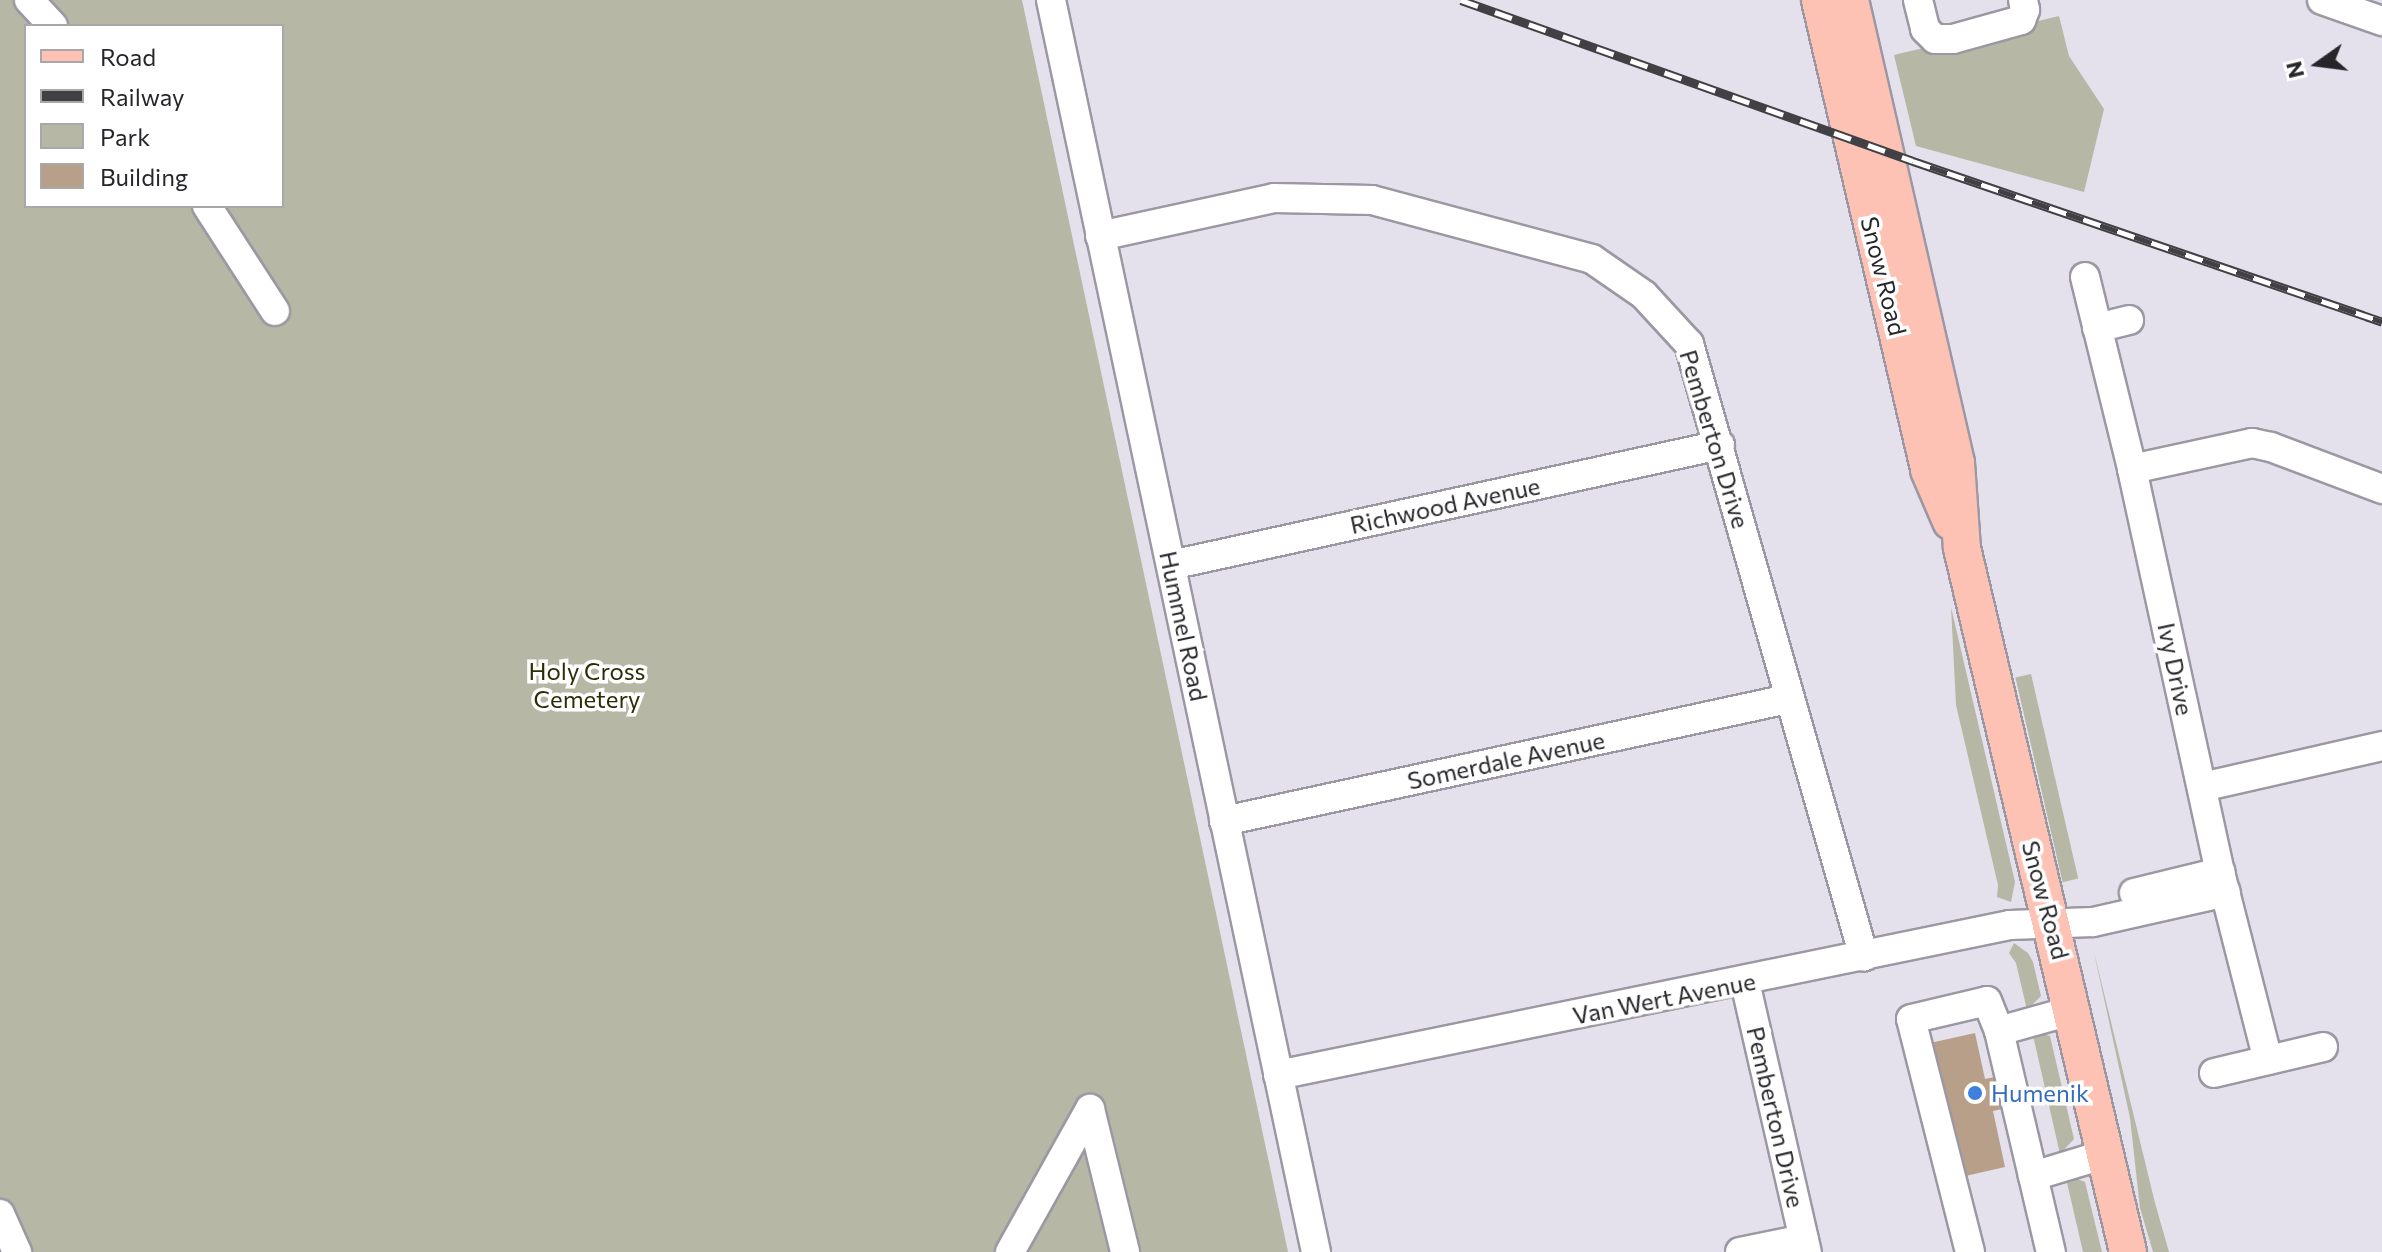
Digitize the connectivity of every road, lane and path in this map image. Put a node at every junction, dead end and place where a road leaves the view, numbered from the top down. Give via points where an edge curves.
1 (29, 0) edge
2 (1051, 0) edge
3 (1820, 0) edge
4 (1850, 0) edge
5 (1918, 0) edge
6 (2023, 0) edge
7 (2322, 0) edge
8 (2382, 21) edge
9 (51, 24) edge
10 (208, 208) edge
11 (1100, 236) junction
12 (2085, 277) dead end
13 (275, 311) dead end
14 (2129, 320) dead end
15 (2097, 328) junction
16 (1720, 445) junction
17 (2132, 469) junction
18 (2382, 489) edge
19 (1962, 548) junction
20 (1171, 565) junction
21 (1788, 699) junction
22 (2382, 746) edge
23 (2202, 787) junction
24 (1224, 821) junction
25 (2223, 882) junction
26 (2050, 921) junction
27 (1864, 957) junction
28 (1745, 982) junction
29 (2074, 1010) junction
30 (1999, 1031) junction
31 (2323, 1047) dead end
32 (2268, 1060) junction
33 (2214, 1073) dead end
34 (1278, 1075) junction
35 (2106, 1154) junction
36 (2033, 1176) junction
37 (0, 1214) edge
38 (1805, 1245) edge
39 (17, 1252) edge
40 (1010, 1252) edge
41 (1125, 1252) edge
42 (1316, 1252) edge
43 (1740, 1252) edge
44 (1970, 1252) edge
45 (2051, 1252) edge
46 (2128, 1252) edge

1 - 9 street
2 - 11 street, Hummel Road
3 - 19 main road, Snow Road via 1929,470
4 - 19 main road, Snow Road via 1956,463
5 - 6 street via 1925,29 1935,39 2021,20
7 - 8 street
10 - 13 street
11 - 16 street, Pemberton Drive via 1274,198 1372,200 1592,259 1644,295 1689,344
11 - 20 street, Hummel Road
12 - 15 street, Ivy Drive
14 - 15 street
15 - 17 street, Ivy Drive
16 - 20 street, Richwood Avenue
16 - 21 street, Pemberton Drive
17 - 18 street via 2252,443
17 - 23 street, Ivy Drive
19 - 26 main road, Snow Road
20 - 24 street, Hummel Road
21 - 24 street, Somerdale Avenue
21 - 27 street, Pemberton Drive
22 - 23 street
23 - 25 street, Ivy Drive
24 - 34 street, Hummel Road
25 - 26 street, Van Wert Avenue via 2093,922
25 - 32 street, Ivy Drive
26 - 27 street, Van Wert Avenue
26 - 29 main road, Snow Road
27 - 28 street, Van Wert Avenue
28 - 34 street, Van Wert Avenue
28 - 38 street, Pemberton Drive
29 - 30 street
29 - 35 main road, Snow Road
30 - 36 street
30 - 44 street via 1987,1001 1911,1019
31 - 32 street
32 - 33 street
34 - 42 street, Hummel Road
35 - 36 street
35 - 46 main road, Snow Road
36 - 45 street
37 - 39 street
38 - 43 street
40 - 41 street via 1090,1109

